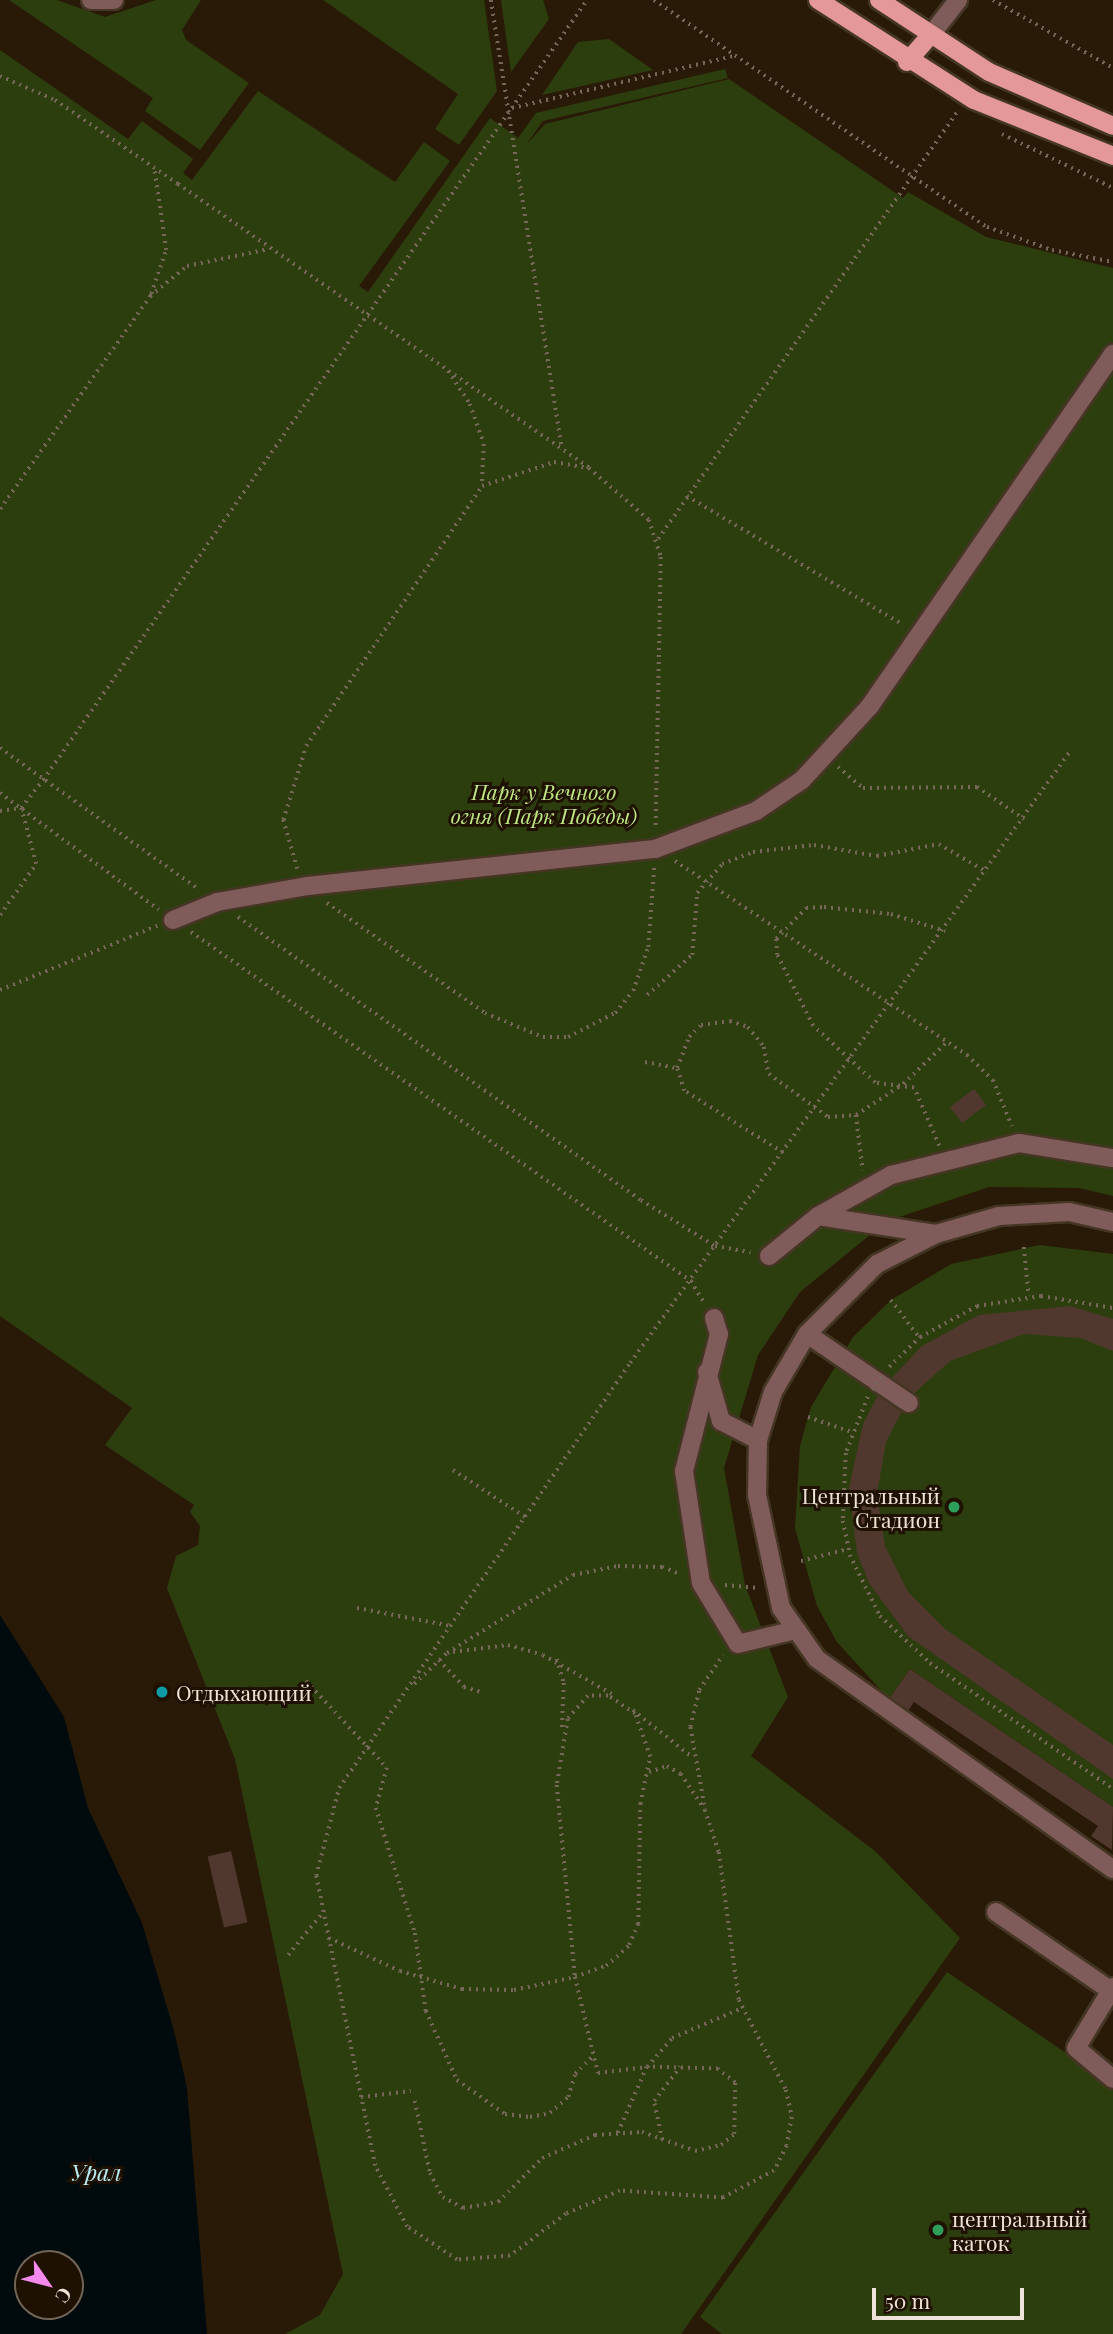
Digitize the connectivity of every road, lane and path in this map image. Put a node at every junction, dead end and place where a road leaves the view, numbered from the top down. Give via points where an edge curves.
1 (91, 0) edge
2 (114, 0) edge
3 (491, 0) edge
4 (587, 0) edge
5 (654, 0) edge
6 (818, 0) edge
7 (879, 0) edge
8 (958, 0) edge
9 (993, 0) edge
10 (930, 36) junction
11 (733, 56) junction
12 (907, 62) junction
13 (1113, 68) edge
14 (0, 76) edge
15 (510, 108) junction
16 (964, 116) dead end
17 (1113, 125) edge
18 (999, 132) dead end
19 (1113, 156) edge
20 (153, 167) junction
21 (909, 177) junction
22 (1113, 188) edge
23 (271, 248) junction
24 (1113, 262) edge
25 (150, 296) junction
26 (368, 314) junction
27 (1113, 355) edge
28 (446, 368) junction
29 (562, 449) junction
30 (589, 468) junction
31 (482, 486) junction
32 (687, 496) junction
33 (0, 509) edge
34 (658, 539) junction
35 (919, 636) junction
36 (0, 748) edge
37 (1071, 750) dead end
38 (827, 756) junction
39 (43, 780) junction
40 (0, 793) edge
41 (21, 808) junction
42 (0, 811) edge
43 (1024, 819) junction
44 (655, 849) junction
45 (986, 872) junction
46 (704, 880) junction
47 (307, 886) junction
48 (217, 902) junction
49 (0, 915) edge
50 (173, 920) junction
51 (781, 930) junction
52 (945, 932) junction
53 (0, 990) edge
54 (646, 995) dead end
55 (894, 1003) junction
56 (948, 1041) junction
57 (852, 1060) junction
58 (645, 1062) dead end
59 (677, 1068) junction
60 (904, 1084) junction
61 (813, 1112) junction
62 (856, 1115) junction
63 (1019, 1143) junction
64 (783, 1153) junction
65 (1113, 1158) edge
66 (945, 1161) junction
67 (868, 1188) junction
68 (818, 1216) junction
69 (1113, 1222) edge
70 (936, 1234) junction
71 (715, 1246) junction
72 (1024, 1247) dead end
73 (769, 1256) joint
74 (691, 1281) junction
75 (1029, 1296) junction
76 (891, 1300) dead end
77 (1113, 1308) edge
78 (714, 1318) joint
79 (807, 1334) junction
80 (920, 1337) junction
81 (707, 1371) junction
82 (909, 1403) dead end
83 (808, 1418) dead end
84 (852, 1432) junction
85 (758, 1440) junction
86 (453, 1470) dead end
87 (525, 1518) junction
88 (848, 1549) junction
89 (802, 1561) dead end
90 (701, 1583) junction
91 (776, 1589) junction
92 (357, 1608) dead end
93 (451, 1626) junction
94 (796, 1630) junction
95 (738, 1644) junction
96 (447, 1653) junction
97 (556, 1659) junction
98 (439, 1660) junction
99 (306, 1681) dead end
100 (407, 1690) junction
101 (480, 1692) dead end
102 (617, 1697) junction
103 (561, 1739) junction
104 (367, 1746) junction
105 (692, 1757) junction
106 (649, 1772) junction
107 (1113, 1789) edge
108 (705, 1810) junction
109 (1113, 1869) edge
110 (324, 1912) junction
111 (996, 1912) dead end
112 (329, 1938) junction
113 (288, 1955) dead end
114 (421, 1977) junction
115 (575, 1977) junction
116 (1112, 1990) edge
117 (742, 2008) junction
118 (594, 2055) junction
119 (681, 2065) junction
120 (647, 2067) junction
121 (1113, 2080) edge
122 (411, 2091) dead end
123 (361, 2097) junction
124 (415, 2101) dead end
125 (618, 2133) junction
126 (662, 2140) junction

1 - 2 street
3 - 15 path
4 - 15 path
5 - 11 path
6 - 12 main road
7 - 10 main road
8 - 10 street
9 - 13 path
10 - 12 main road
10 - 17 main road via 989,72
11 - 15 path
11 - 21 path
12 - 19 main road via 974,100
14 - 20 path via 55,100
15 - 26 path
15 - 29 path
16 - 21 path via 953,111
18 - 22 path
20 - 23 path
20 - 25 path via 166,250
21 - 24 path via 987,227 1052,250
21 - 32 path
23 - 25 path via 225,253 187,266
23 - 26 path
25 - 33 path
26 - 28 path
26 - 39 path
27 - 35 street
28 - 29 path
28 - 31 path via 470,404 484,444
29 - 30 path
30 - 31 path via 554,462
30 - 34 path via 634,503
31 - 47 path via 293,774 283,820
32 - 34 path
32 - 35 path
34 - 44 path
35 - 38 street
36 - 39 path
37 - 43 path
38 - 43 path via 863,789 977,787
38 - 44 street via 756,811
39 - 41 path
39 - 48 path
40 - 41 path
41 - 42 path
41 - 49 path via 36,864
41 - 50 path
43 - 45 path
44 - 46 path
44 - 47 street
44 - 47 path via 648,947 633,991 604,1021 568,1037 542,1037 485,1013
45 - 46 path via 939,844 877,856 814,845 753,852 722,864
45 - 52 path
46 - 51 path
46 - 54 path via 694,907 697,947
47 - 48 street
48 - 50 street
48 - 71 path
50 - 53 path
50 - 74 path
51 - 52 path via 807,908 824,907 891,914
51 - 55 path
51 - 57 path via 777,955 813,1026
52 - 55 path
55 - 56 path
55 - 57 path
56 - 60 path
56 - 63 path via 993,1080
57 - 60 path via 875,1083
57 - 61 path
58 - 59 path
59 - 61 path via 689,1037 701,1025 730,1021 748,1027 764,1048 769,1073
59 - 64 path via 684,1091
60 - 62 path
60 - 66 path via 924,1101
61 - 62 path
61 - 64 path
62 - 67 path
63 - 65 street
63 - 66 street
64 - 71 path
66 - 67 street
67 - 68 street
68 - 70 street
68 - 73 street
69 - 70 street via 1069,1212 999,1216
70 - 79 street via 877,1264
71 - 73 path
71 - 74 path
72 - 75 path
74 - 78 path
74 - 87 path
75 - 77 path
75 - 80 path via 977,1306
76 - 80 path
78 - 81 street via 719,1334
79 - 82 street
79 - 85 street via 773,1392
80 - 84 path, bridge via 872,1390
81 - 85 street via 721,1421
81 - 90 street via 684,1471
83 - 84 path
84 - 88 path via 841,1487
85 - 91 street via 757,1495
86 - 87 path
87 - 93 path
88 - 89 path
88 - 107 path via 862,1587 903,1642
90 - 91 path
90 - 95 street
90 - 96 path via 662,1567 618,1566 573,1575
91 - 94 street
92 - 93 path
93 - 100 path
94 - 95 street
94 - 109 street via 817,1659
95 - 105 path via 712,1664 699,1690
96 - 97 path via 508,1645
96 - 98 path
97 - 102 path
97 - 103 path via 564,1683
98 - 100 path
98 - 101 path via 464,1687
99 - 104 path
100 - 104 path
102 - 103 path via 588,1696 578,1703
102 - 105 path
102 - 106 path via 648,1739
103 - 115 path via 557,1785
104 - 110 path via 339,1787 323,1830 316,1876
104 - 114 path via 387,1768 376,1808 415,1933
105 - 108 path
106 - 108 path via 667,1766 681,1774
106 - 115 path via 640,1804 638,1924 629,1945 606,1966
108 - 117 path via 719,1852
110 - 112 path
110 - 113 path
111 - 116 street
112 - 114 path
112 - 123 path
114 - 115 path via 462,1989 514,1990
114 - 118 path via 426,2011 457,2080 505,2114 550,2113
115 - 118 path
116 - 121 street via 1076,2048
117 - 120 path via 672,2038
117 - 123 path via 786,2090 792,2117 774,2171 723,2198 620,2191 590,2199 510,2256 457,2260 407,2227 375,2165
118 - 120 path via 598,2073
119 - 120 path
119 - 126 path via 654,2101
119 - 126 path via 718,2069 735,2083 734,2134 721,2146 695,2151
120 - 125 path
122 - 123 path
124 - 125 path via 430,2173 443,2197 463,2208 498,2202 566,2144
125 - 126 path

